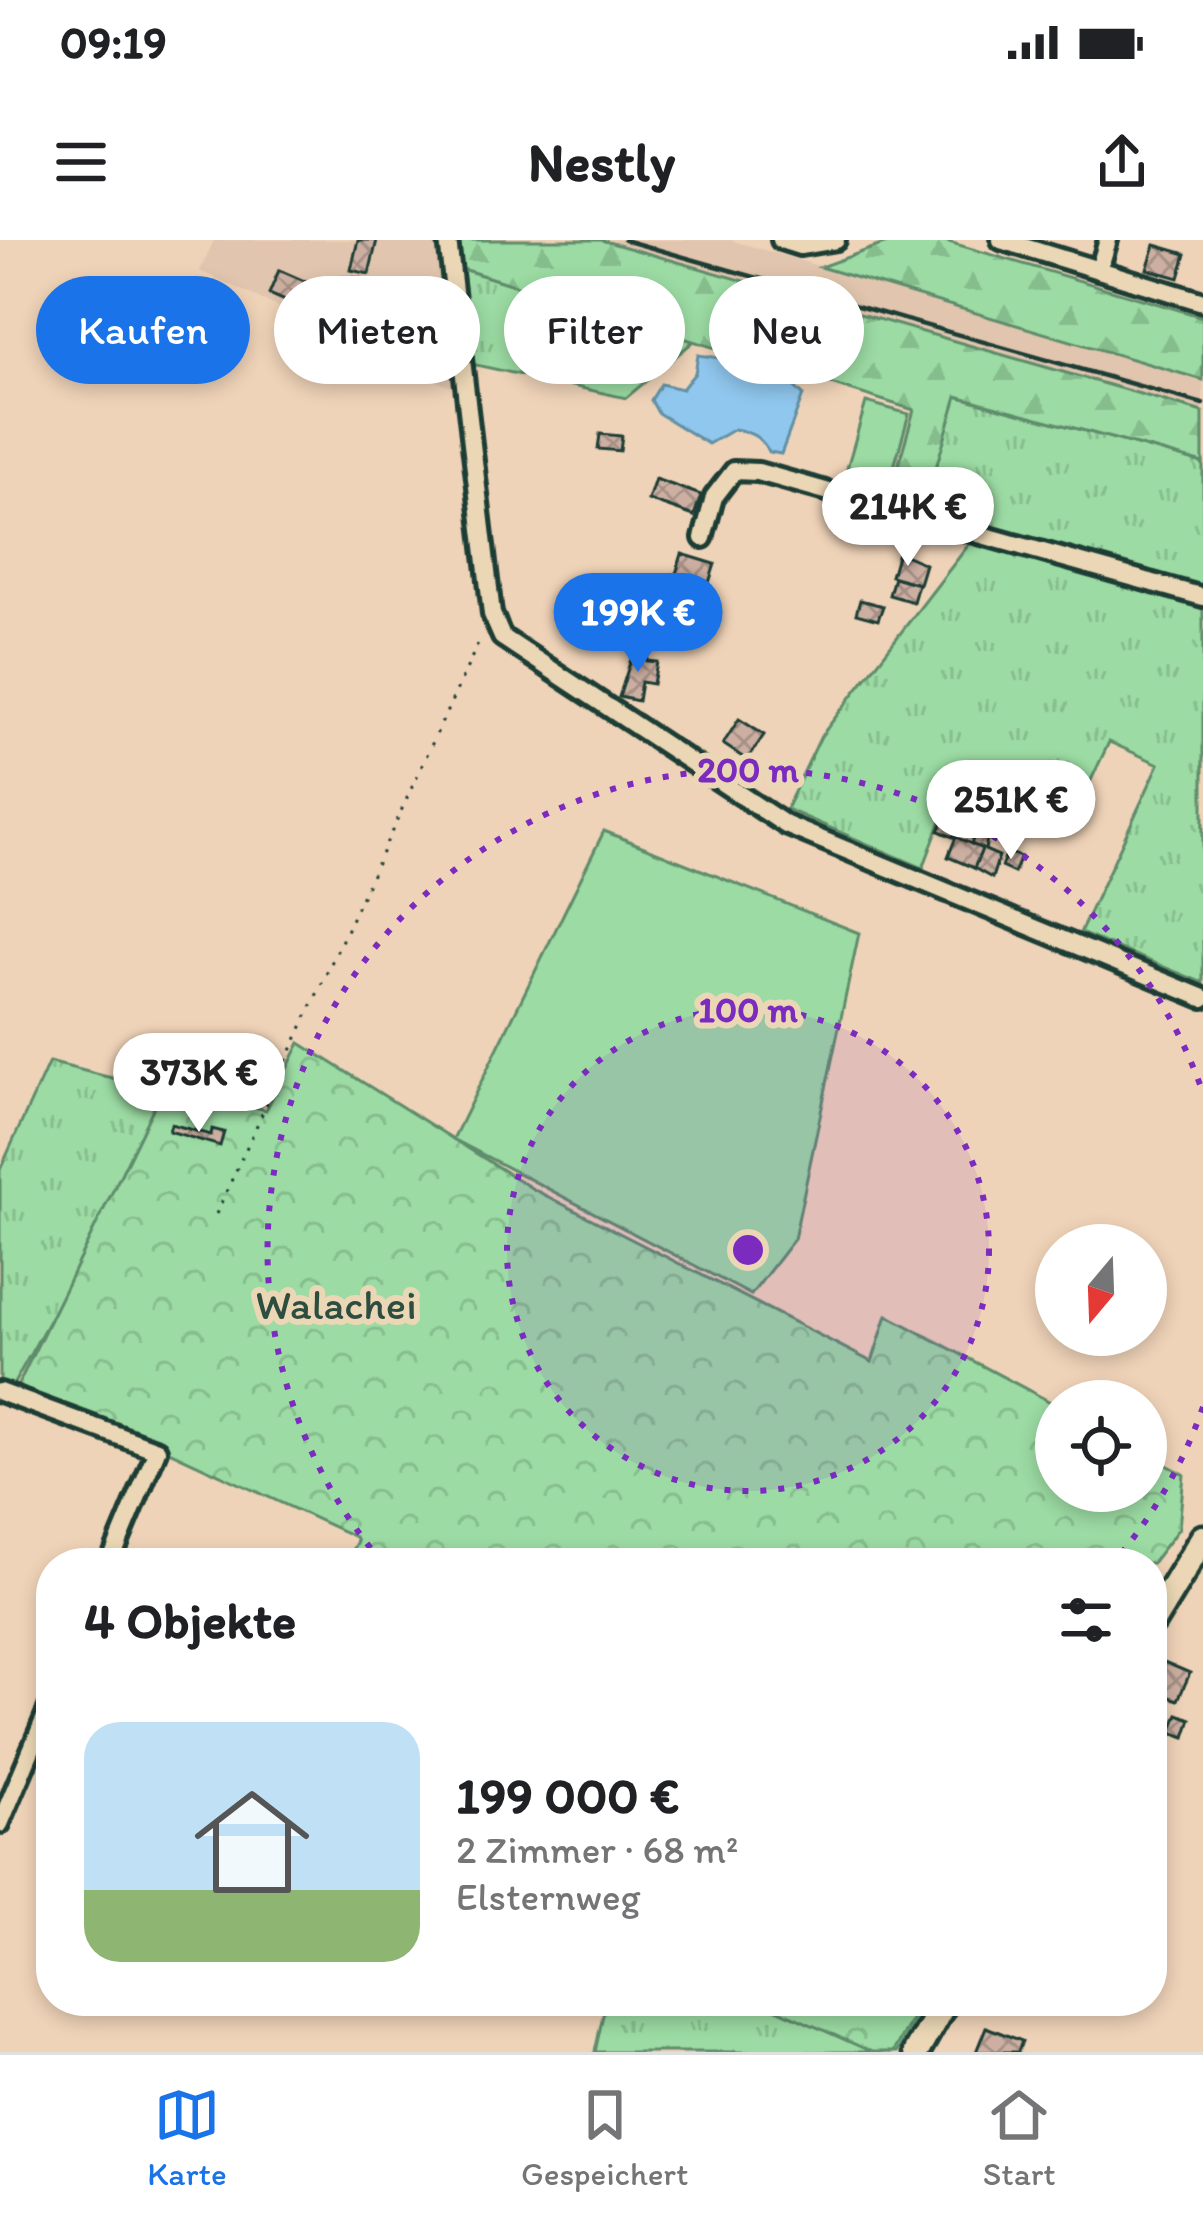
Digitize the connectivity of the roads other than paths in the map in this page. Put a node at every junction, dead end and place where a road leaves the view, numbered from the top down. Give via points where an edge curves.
1 (448, 240) edge
2 (781, 240) edge
3 (836, 240) edge
4 (1001, 240) edge
5 (1108, 240) edge
6 (1099, 270) junction
7 (452, 276) edge
8 (1203, 302) edge
9 (465, 384) edge
10 (703, 538) dead end
11 (1203, 597) edge
12 (1203, 998) edge
13 (0, 1392) edge
14 (1203, 1538) edge
15 (116, 1548) edge
16 (1167, 1597) edge
17 (36, 1739) edge
18 (0, 1824) edge
19 (936, 2016) edge
20 (916, 2052) edge

1 - 7 street
2 - 3 street
4 - 6 street
5 - 6 street
6 - 8 street
9 - 12 street via 492,614 502,637 786,825
10 - 11 street via 714,497 734,471 758,472
13 - 15 street via 157,1450
14 - 16 main road
17 - 18 street
19 - 20 main road

